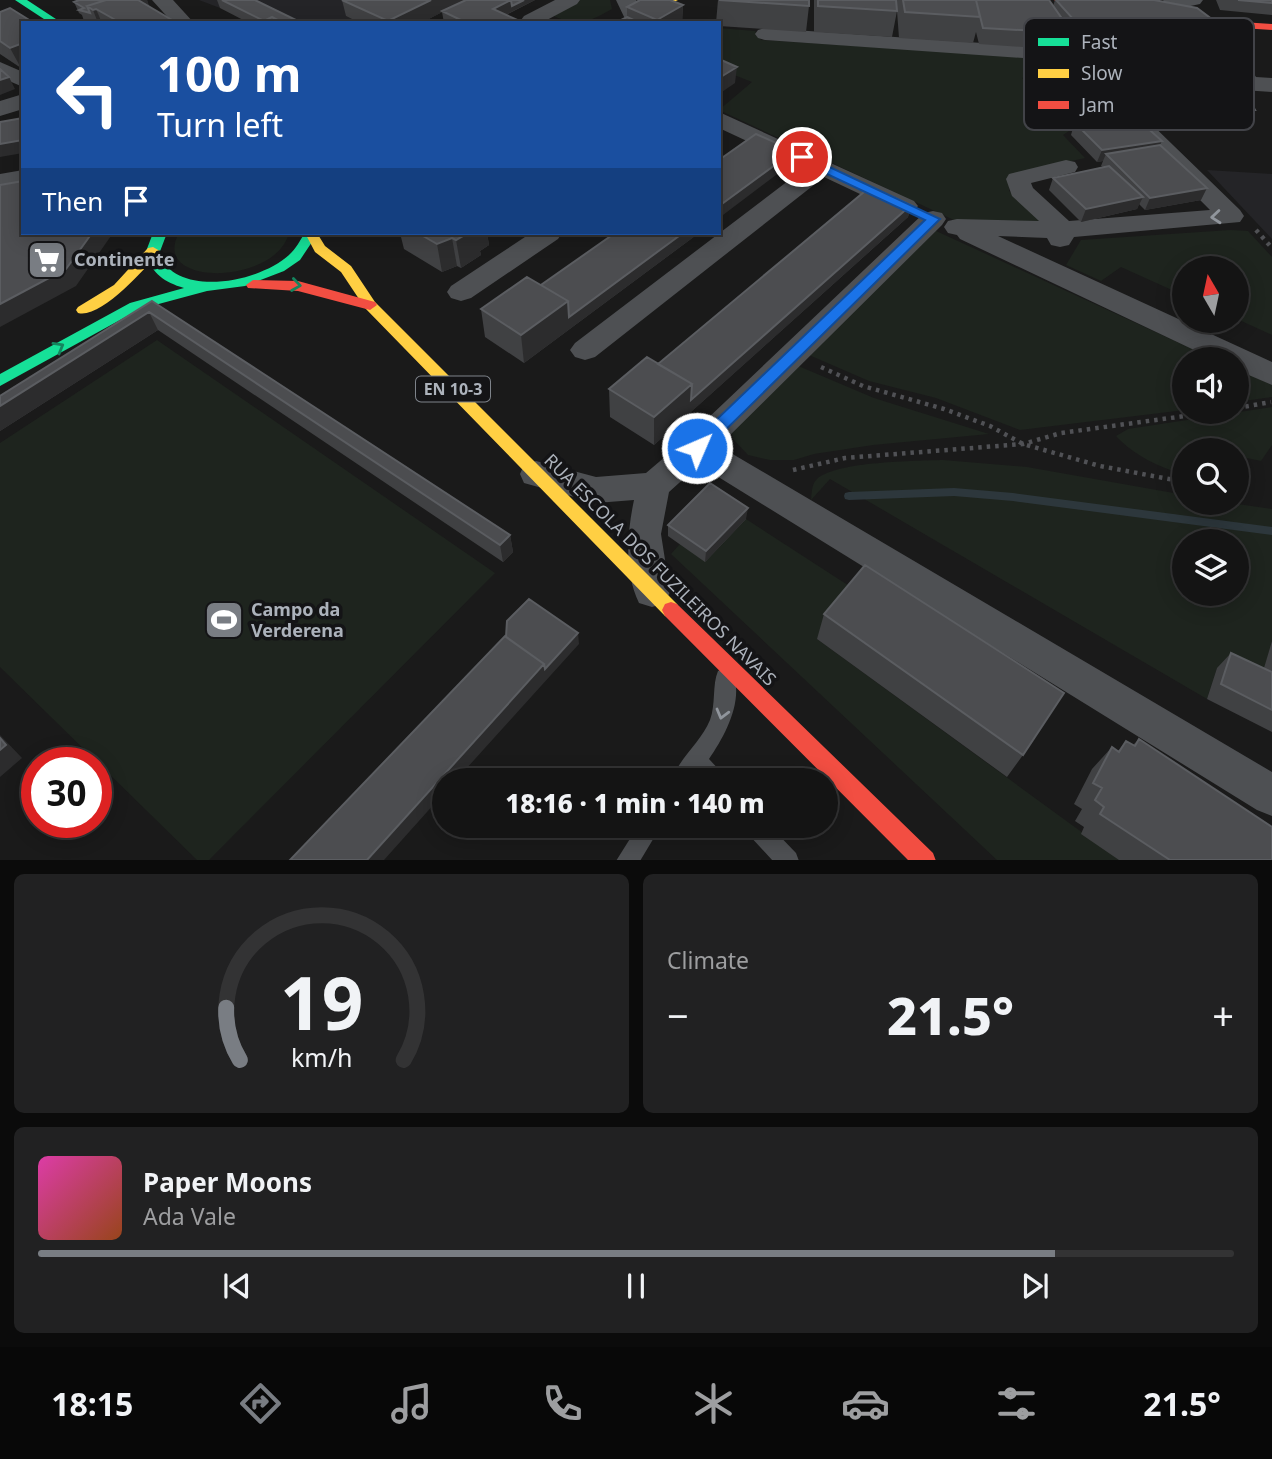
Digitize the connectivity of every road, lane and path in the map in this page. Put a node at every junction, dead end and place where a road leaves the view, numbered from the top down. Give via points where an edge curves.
1 (162, 0) edge
2 (486, 0) edge
3 (570, 0) edge
4 (673, 0) edge
5 (1059, 0) edge
6 (1173, 0) edge
7 (1193, 0) edge
8 (20, 10) edge
9 (627, 13) edge
10 (49, 18) edge
11 (1178, 18) edge
12 (182, 21) edge
13 (446, 21) edge
14 (533, 21) edge
15 (1254, 26) edge
16 (1272, 27) edge
17 (765, 34) edge
18 (1024, 52) edge
19 (0, 68) edge
20 (21, 80) edge
21 (1254, 84) edge
22 (1272, 85) edge
23 (21, 102) edge
24 (0, 109) edge
25 (721, 120) edge
26 (1146, 130) edge
27 (822, 167) junction
28 (1066, 167) dead end
29 (21, 177) edge
30 (0, 180) edge
31 (945, 223) junction
32 (1063, 230) junction
33 (1256, 230) dead end
34 (159, 235) edge
35 (310, 235) edge
36 (312, 235) edge
37 (546, 235) edge
38 (1272, 248) edge
39 (153, 251) junction
40 (1049, 270) junction
41 (228, 287) junction
42 (202, 288) junction
43 (461, 292) dead end
44 (370, 305) junction
45 (67, 320) dead end
46 (584, 350) dead end
47 (791, 354) junction
48 (1272, 374) edge
49 (0, 381) edge
50 (1272, 402) edge
51 (1249, 406) edge
52 (1172, 418) edge
53 (1023, 444) junction
54 (697, 448) junction
55 (536, 474) junction
56 (1172, 480) edge
57 (750, 481) junction
58 (654, 486) junction
59 (652, 592) junction
60 (723, 661) junction
61 (696, 760) junction
62 (690, 768) edge
63 (704, 768) edge
64 (1272, 795) edge
65 (642, 838) edge
66 (768, 838) edge
67 (627, 860) edge
68 (788, 860) edge
69 (925, 860) edge

1 - 12 street
2 - 13 lane
3 - 14 street
4 - 9 main road
5 - 11 main road
6 - 7 street
8 - 10 street
15 - 16 main road
17 - 18 street
19 - 20 street
21 - 22 street
23 - 24 street
25 - 27 street
26 -> 32 street via 1231,216
27 - 31 street
27 - 46 street
28 - 32 street via 1018,179 1021,191
29 - 30 street
31 - 32 street
31 - 40 street
31 - 47 street
32 - 40 street
33 - 38 path
34 - 39 main road
35 - 41 main road via 305,247 276,272
36 - 44 main road, RUA ESCOLA DOS FUZILEIROS NAVAIS / EN 10-3 via 320,249 346,269
37 - 43 street
39 - 42 main road via 156,265 166,275
39 - 45 main road via 119,288
40 - 48 street
41 - 42 main road
41 -> 44 main road via 293,284
49 -> 42 main road via 127,310
44 - 55 main road, RUA ESCOLA DOS FUZILEIROS NAVAIS / EN 10-3
47 - 53 path via 863,386 978,422
47 - 54 street
50 - 51 path
52 - 53 path via 1061,433
53 - 56 path via 1100,466
53 - 57 path via 845,458
54 - 57 street
54 - 58 street
55 - 58 street via 596,490
55 - 59 main road, RUA ESCOLA DOS FUZILEIROS NAVAIS / EN 10-3
57 - 64 street
58 - 59 street via 644,534
59 - 60 main road, RUA ESCOLA DOS FUZILEIROS NAVAIS / EN 10-3
60 -> 61 lane via 727,696 718,729
60 - 69 main road, RUA ESCOLA DOS FUZILEIROS NAVAIS / EN 10-3
61 - 62 lane
61 - 63 lane
65 - 67 lane
66 - 68 lane

